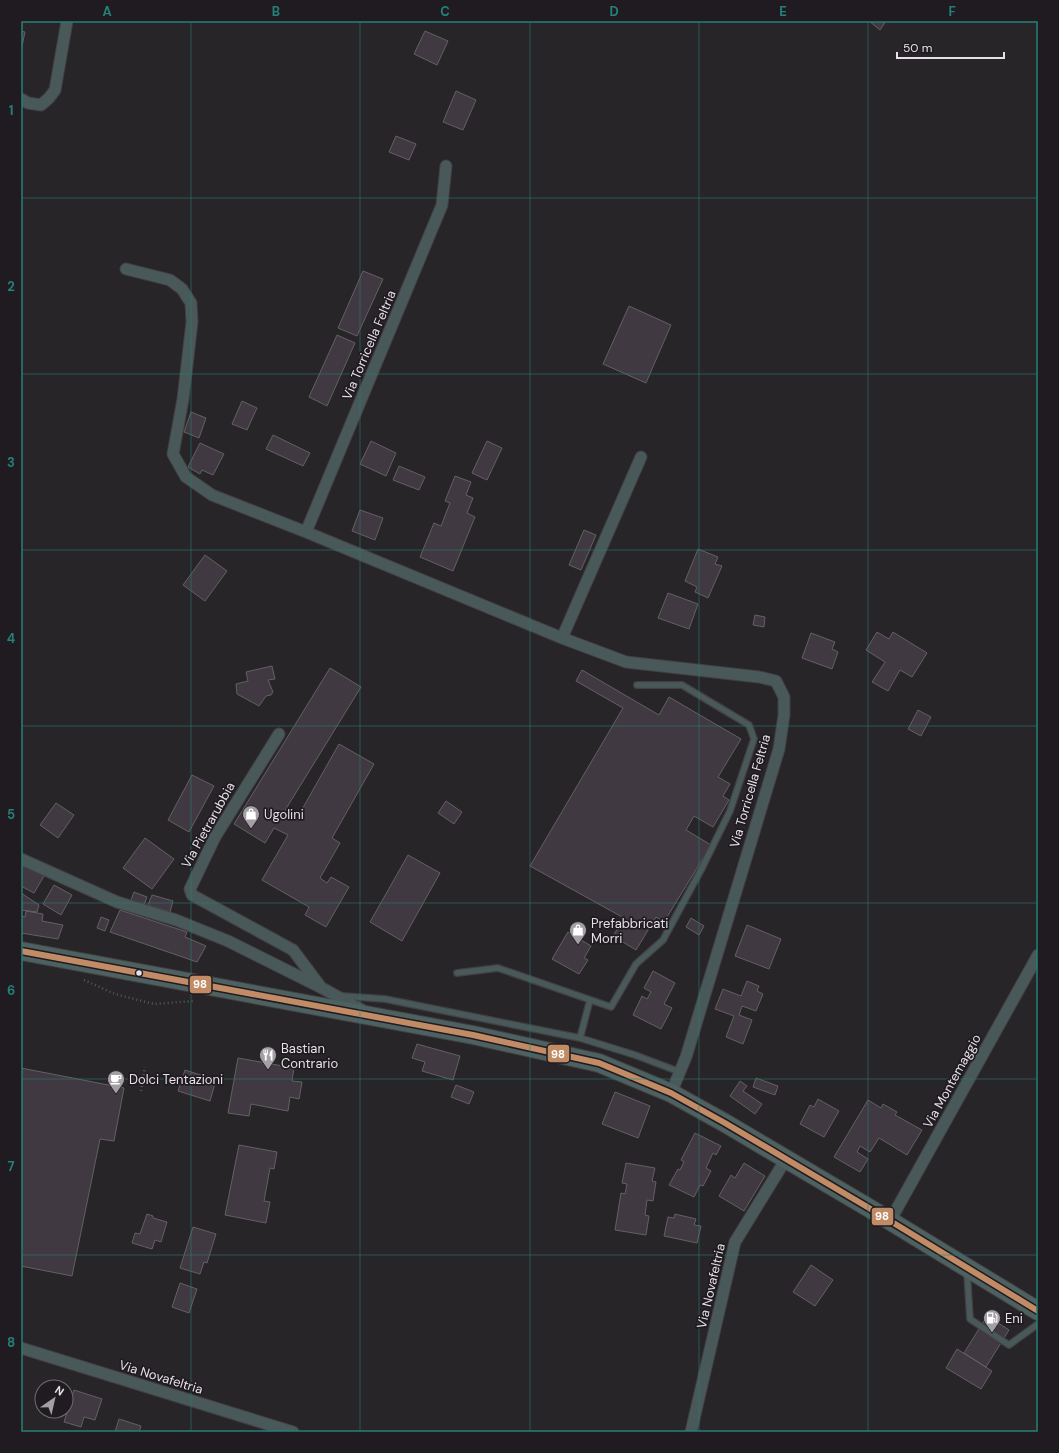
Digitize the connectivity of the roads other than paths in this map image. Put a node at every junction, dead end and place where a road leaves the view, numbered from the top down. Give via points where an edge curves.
1 (67, 21) edge
2 (21, 99) edge
3 (446, 166) dead end
4 (126, 269) dead end
5 (641, 457) dead end
6 (306, 532) junction
7 (562, 638) junction
8 (637, 685) dead end
9 (279, 734) dead end
10 (21, 859) edge
11 (22, 951) edge
12 (1038, 955) edge
13 (457, 973) dead end
14 (322, 988) junction
15 (336, 996) junction
16 (590, 1000) junction
17 (371, 1016) junction
18 (580, 1038) junction
19 (680, 1072) junction
20 (671, 1093) junction
21 (786, 1158) junction
22 (890, 1221) junction
23 (967, 1268) junction
24 (1038, 1312) edge
25 (1038, 1324) edge
26 (21, 1348) edge
27 (293, 1432) edge
28 (691, 1432) edge

1 - 2 street via 55,90 41,105
3 - 6 street, Via Torricella Feltria via 442,205
4 - 6 street, Via Torricella Feltria via 170,280 182,289 191,303 192,322 184,399 172,454 186,477 212,494
5 - 7 street
6 - 7 street, Via Torricella Feltria
7 - 19 street, Via Torricella Feltria via 626,662 776,681 784,697 779,749
8 - 16 lane via 682,685 749,725 754,739 730,811 663,940 636,964 611,1007
9 - 14 street, Via Pietrarubbia via 214,839 190,889 192,895 215,904 293,950
10 - 14 street, Via Pietrarubbia via 117,902 176,920 228,941
11 - 17 main road
12 - 22 street, Via Montemaggio
13 - 16 lane via 498,968
14 - 15 street, Via Pietrarubbia
15 - 17 street, Via Pietrarubbia
15 - 18 lane via 385,999
16 - 18 lane
17 - 20 main road via 599,1063
18 - 19 lane
19 - 20 street, Via Torricella Feltria
20 - 21 main road
21 - 22 main road
21 - 28 street, Via Novafeltria via 735,1242
22 - 23 main road
23 - 24 main road
23 - 25 lane via 970,1319 1009,1345
26 - 27 street, Via Novafeltria

